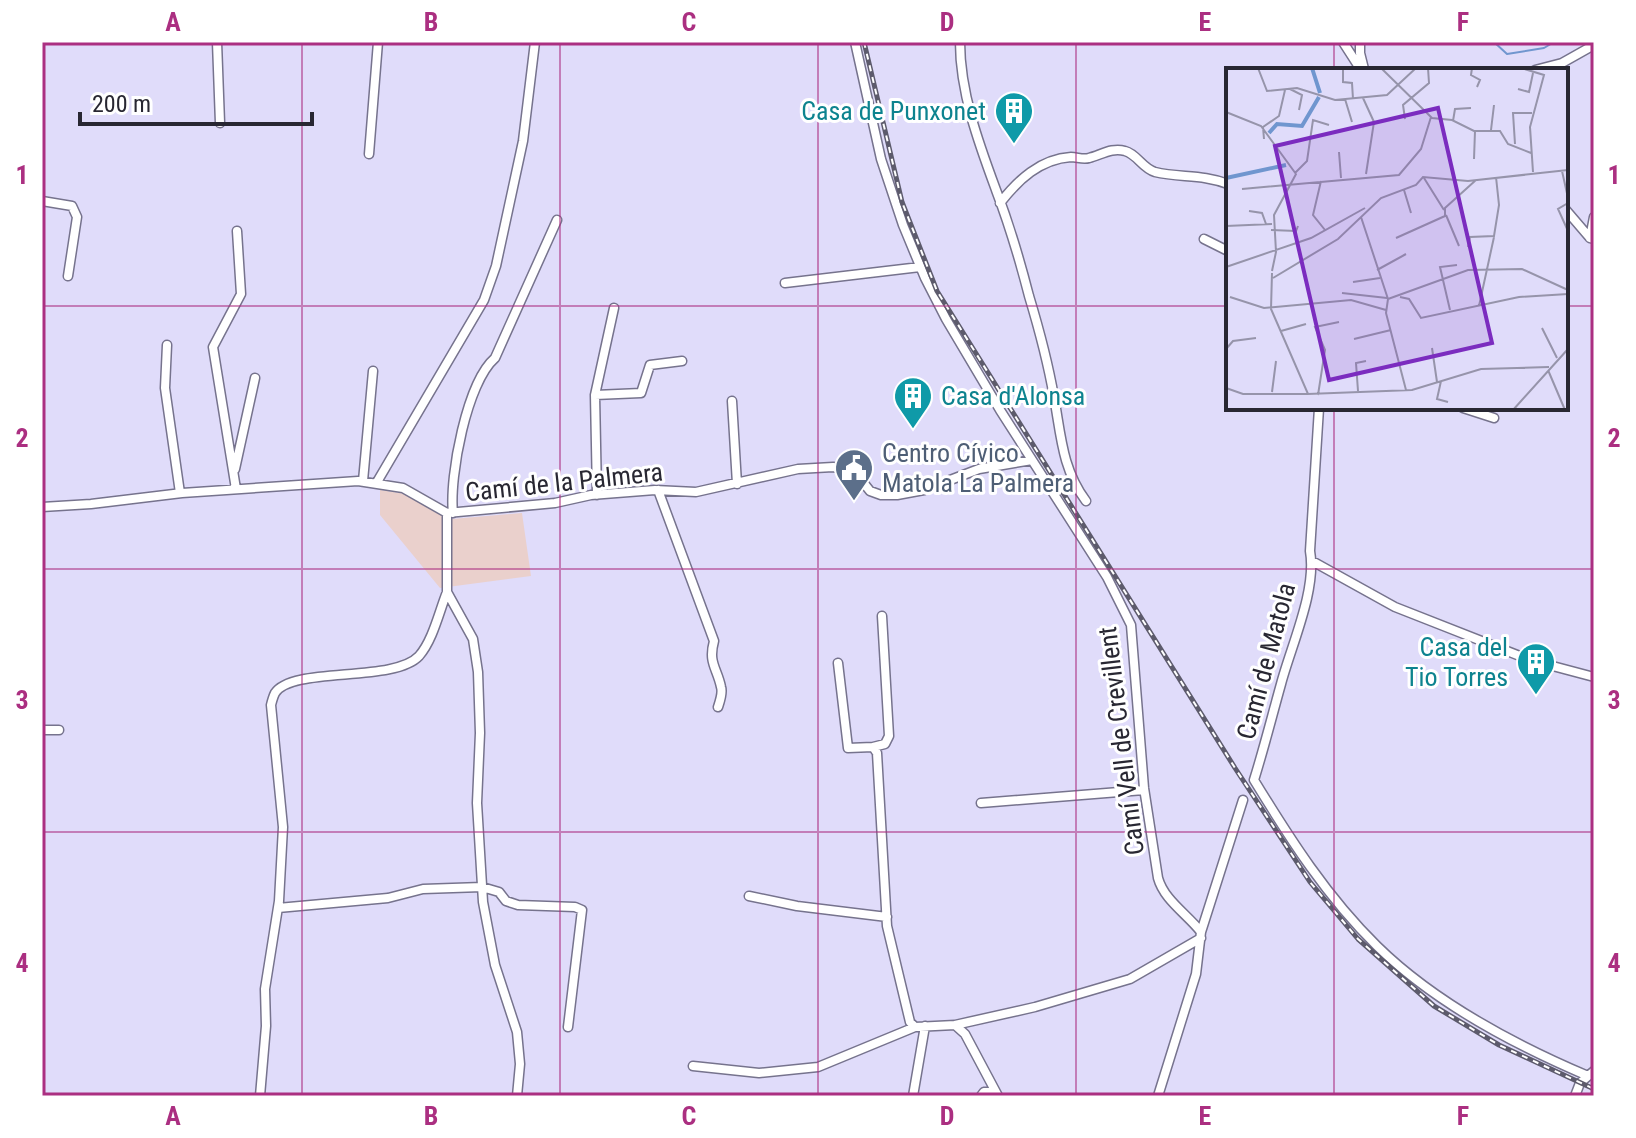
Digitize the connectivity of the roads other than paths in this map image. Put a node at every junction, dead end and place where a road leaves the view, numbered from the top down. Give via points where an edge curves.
1 (217, 42) edge
2 (378, 42) edge
3 (535, 42) edge
4 (855, 42) edge
5 (960, 42) edge
6 (1343, 42) edge
7 (1360, 42) edge
8 (1593, 50) edge
9 (1361, 68) edge
10 (1362, 68) edge
11 (1543, 68) edge
12 (220, 123) dead end
13 (369, 154) dead end
14 (1226, 183) edge
15 (42, 201) edge
16 (1000, 203) junction
17 (1568, 212) edge
18 (1594, 217) edge
19 (557, 220) dead end
20 (237, 231) dead end
21 (1204, 239) dead end
22 (1592, 239) edge
23 (1226, 250) edge
24 (920, 267) junction
25 (68, 276) dead end
26 (785, 283) dead end
27 (614, 308) dead end
28 (167, 345) dead end
29 (682, 361) dead end
30 (373, 371) dead end
31 (255, 378) dead end
32 (595, 395) junction
33 (732, 401) dead end
34 (1319, 410) edge
35 (1469, 410) edge
36 (1494, 418) dead end
37 (1032, 460) junction
38 (234, 474) junction
39 (363, 481) junction
40 (377, 482) junction
41 (737, 484) junction
42 (236, 489) junction
43 (658, 490) junction
44 (180, 493) junction
45 (597, 495) junction
46 (1086, 501) dead end
47 (42, 507) edge
48 (450, 513) junction
49 (1312, 561) junction
50 (447, 592) junction
51 (882, 616) dead end
52 (838, 663) dead end
53 (1594, 677) edge
54 (718, 707) dead end
55 (42, 730) edge
56 (59, 730) dead end
57 (873, 747) junction
58 (1144, 790) junction
59 (1243, 800) dead end
60 (981, 803) dead end
61 (482, 887) junction
62 (749, 896) dead end
63 (278, 908) junction
64 (887, 917) junction
65 (1201, 935) junction
66 (955, 1025) junction
67 (925, 1026) junction
68 (568, 1027) dead end
69 (915, 1027) junction
70 (693, 1066) dead end
71 (1591, 1074) edge
72 (996, 1094) edge
73 (260, 1096) edge
74 (517, 1096) edge
75 (913, 1096) edge
76 (981, 1096) edge
77 (1158, 1096) edge
78 (1575, 1096) edge

1 - 12 street
2 - 13 street
3 - 40 street via 523,141 484,300
4 - 24 street, Camí Vell de Crevillent via 881,159
5 - 16 street via 967,97
6 - 9 street
7 - 10 street
8 - 11 street
14 - 16 street via 1154,171 1121,149 1090,158 1050,160
15 - 25 street via 72,206 77,217
16 - 46 street via 1042,346 1064,459
17 - 22 street
18 - 22 street
19 - 48 street via 495,358 471,398
20 - 38 street via 241,294 213,347
21 - 23 street
24 - 26 street
24 - 37 street, Camí Vell de Crevillent
27 - 32 street
28 - 44 street via 165,388
29 - 32 street via 650,365 641,393
30 - 39 street
31 - 38 street
32 - 45 street
33 - 41 street
34 - 49 street, Camí de Matola
35 - 36 street
37 - 41 street, Camí de la Palmera via 979,469 897,495 870,491 854,471 833,467 798,469
37 - 58 street, Camí Vell de Crevillent via 1107,577 1131,625
38 - 42 street
39 - 40 street, Camí de la Palmera
39 - 42 street, Camí de la Palmera
40 - 48 street, Camí de la Palmera via 403,488
41 - 43 street, Camí de la Palmera via 696,492
42 - 44 street, Camí de la Palmera
43 - 45 street, Camí de la Palmera
43 - 54 street via 714,641 711,653 723,689
44 - 47 street, Camí de la Palmera
45 - 48 street, Camí de la Palmera
48 - 50 street
49 - 53 street via 1395,607 1530,660
49 - 71 street, Camí de Matola via 1300,626 1254,780 1303,859 1393,961 1473,1018 1526,1048
50 - 61 street via 473,639 478,672
50 - 63 street via 427,643 406,664 289,683 275,691 271,705 283,827
51 - 57 street via 889,736 885,744
52 - 57 street via 848,748
55 - 56 street
57 - 64 street
58 - 60 street
58 - 65 street, Camí Vell de Crevillent via 1161,889
59 - 65 street
61 - 63 street via 423,889
61 - 68 street via 518,905 582,910
61 - 74 street via 495,965 517,1032
62 - 64 street
63 - 73 street via 265,989
64 - 69 street
65 - 66 street via 1130,979
65 - 77 street via 1196,974
66 - 67 street
66 - 72 street
67 - 69 street
67 - 75 street
69 - 70 street via 818,1067 759,1073
71 - 78 street
72 - 76 street

